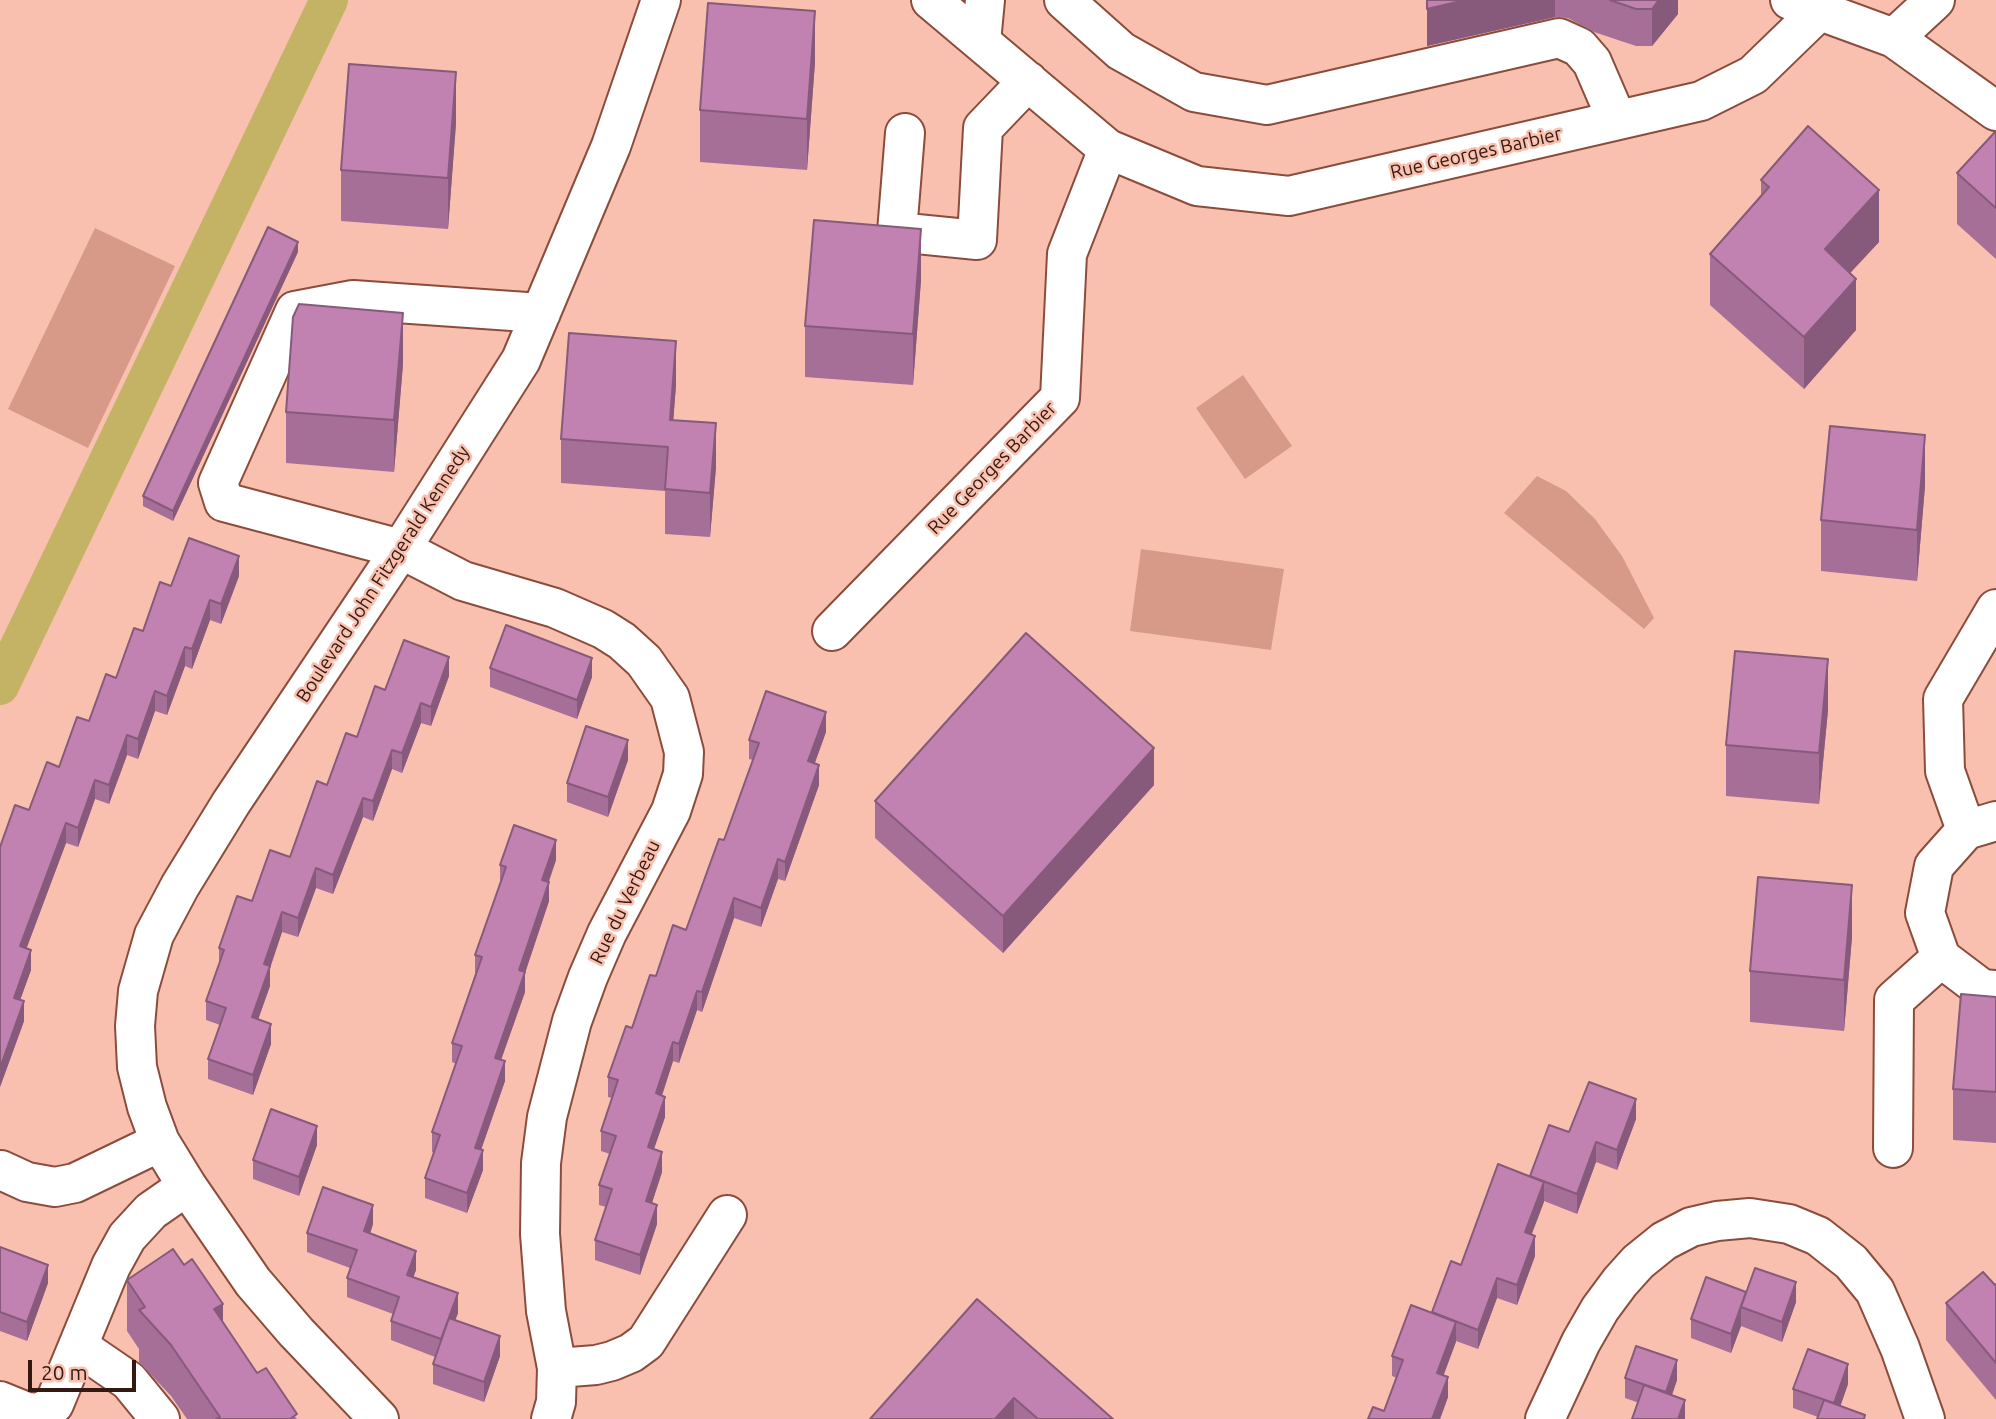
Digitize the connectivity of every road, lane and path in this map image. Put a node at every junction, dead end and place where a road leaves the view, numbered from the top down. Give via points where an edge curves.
1 (661, 0) edge
2 (931, 0) edge
3 (985, 0) edge
4 (1065, 0) edge
5 (1935, 0) edge
6 (1805, 5) edge
7 (1894, 38) junction
8 (981, 42) junction
9 (1028, 81) junction
10 (1996, 111) edge
11 (1617, 120) junction
12 (905, 133) dead end
13 (1108, 149) junction
14 (541, 313) junction
15 (401, 549) junction
16 (1996, 609) edge
17 (832, 631) dead end
18 (1981, 825) edge
19 (1941, 958) junction
20 (1996, 990) edge
21 (160, 1142) junction
22 (1893, 1148) dead end
23 (1, 1170) edge
24 (187, 1186) junction
25 (727, 1215) dead end
26 (78, 1346) junction
27 (557, 1368) junction
28 (0, 1401) edge
29 (160, 1419) edge
30 (379, 1419) edge
31 (551, 1419) edge
32 (1545, 1419) edge
33 (1925, 1419) edge

1 - 14 street, Boulevard John Fitzgerald Kennedy via 611,146
2 - 8 street, Rue Georges Barbier
3 - 8 street
4 - 11 street via 1121,51 1194,92 1267,105 1559,38 1579,47 1592,61
5 - 7 street
6 - 7 street
6 - 11 street, Rue Georges Barbier via 1753,75 1701,101
7 - 10 street
8 - 9 street, Rue Georges Barbier
9 - 12 street via 983,128 977,240 897,232
9 - 13 street, Rue Georges Barbier
11 - 13 street, Rue Georges Barbier via 1289,196 1197,187
13 - 17 street, Rue Georges Barbier via 1067,254 1060,398
14 - 15 street, Boulevard John Fitzgerald Kennedy via 521,360
14 - 15 street, Rue du Verbeau via 353,300 295,311 218,483 223,502
15 - 21 street, Boulevard John Fitzgerald Kennedy via 232,803 154,935 138,991 135,1026 137,1067
15 - 27 street, Rue du Verbeau via 463,581 555,608 622,641 644,661 670,698 684,752 683,774 671,811 607,933 584,988 547,1117 540,1234
16 - 18 street via 1942,698 1945,771
18 - 19 street via 1934,866 1925,913
19 - 20 street via 1982,989
19 - 22 street via 1894,1000
21 - 23 street via 75,1183 55,1187
21 - 24 street, Boulevard John Fitzgerald Kennedy
24 - 26 street via 151,1211 127,1237
24 - 30 street, Boulevard John Fitzgerald Kennedy via 253,1282
25 - 27 street via 646,1342 612,1361
26 - 28 street via 54,1404 40,1413
26 - 29 street via 129,1381
27 - 31 street, Rue du Verbeau
32 - 33 street via 1600,1309 1638,1262 1691,1227 1750,1218 1789,1224 1818,1236 1851,1262 1875,1291

